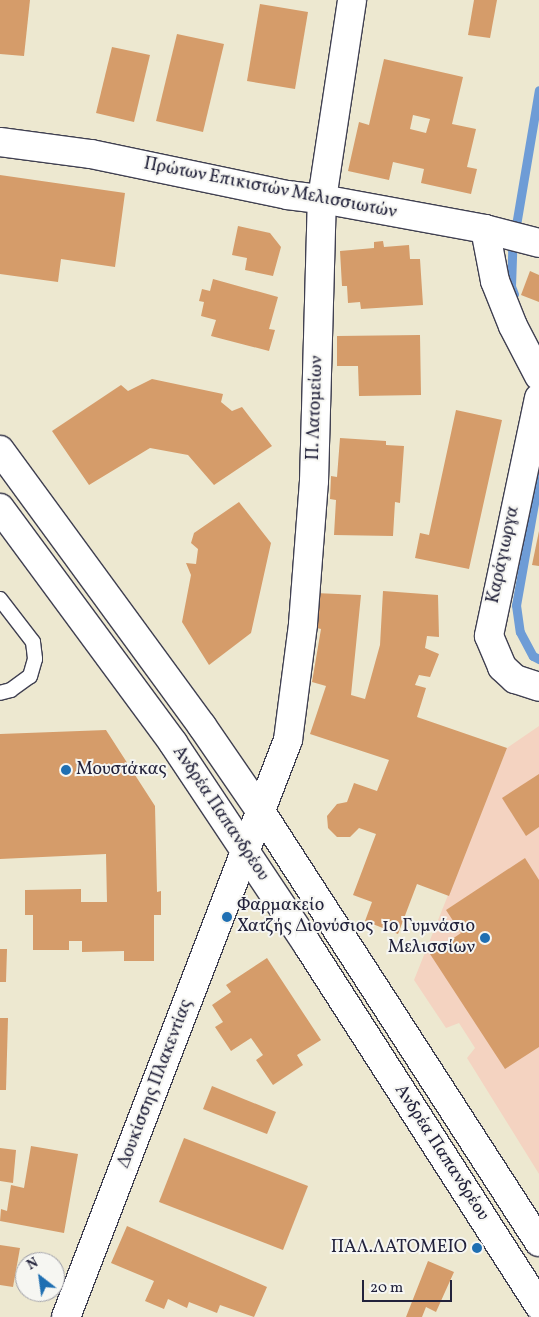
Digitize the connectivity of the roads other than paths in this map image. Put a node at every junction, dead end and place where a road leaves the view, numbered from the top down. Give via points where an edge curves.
1 (352, 0) edge
2 (0, 142) edge
3 (322, 199) junction
4 (493, 231) junction
5 (535, 243) edge
6 (539, 376) edge
7 (539, 398) edge
8 (0, 450) edge
9 (0, 508) edge
10 (0, 599) edge
11 (539, 688) edge
12 (0, 693) edge
13 (261, 812) junction
14 (246, 852) junction
15 (539, 1242) edge
16 (539, 1306) edge
17 (66, 1317) edge

1 - 3 street, Π. Λατομείων
2 - 3 street, Πρώτων Επικιστών Μελισσιωτών via 91,154 288,196
3 - 4 street, Πρώτων Επικιστών Μελισσιωτών
3 - 13 street, Π. Λατομείων via 314,481 302,624 288,740
4 - 5 street, Πρώτων Επικιστών Μελισσιωτών
4 - 6 street via 495,281 513,326
7 - 11 street, Καράγιωργα via 489,636 502,668 515,679
8 - 13 street, Ανδρέα Παπανδρέου
9 - 14 street, Ανδρέα Παπανδρέου via 173,743
10 - 12 lane via 33,642 35,660 30,676 12,690
13 - 14 street, Π. Λατομείων
13 - 15 street, Ανδρέα Παπανδρέου
14 - 16 street, Ανδρέα Παπανδρέου
14 - 17 street, Δουκίσσης Πλακεντίας

